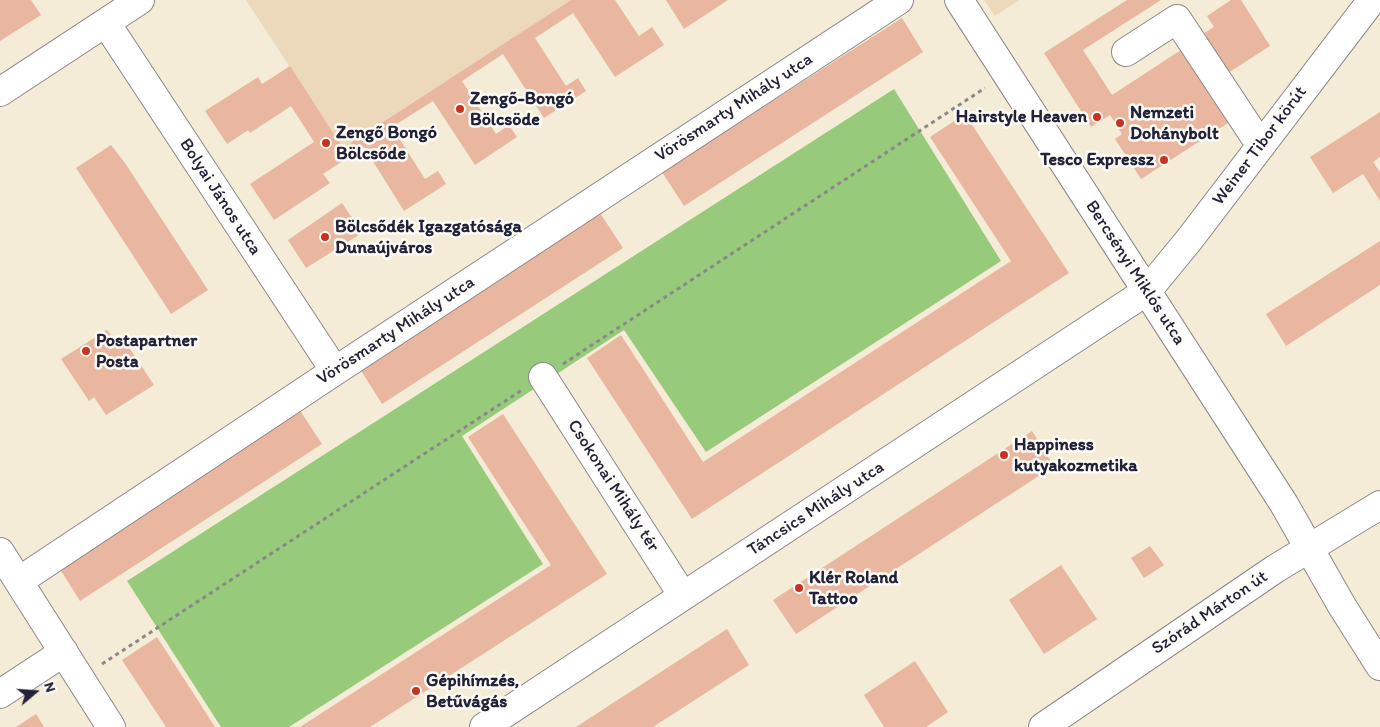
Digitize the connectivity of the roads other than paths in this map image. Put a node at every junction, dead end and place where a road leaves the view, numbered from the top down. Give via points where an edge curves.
1 (140, 0) edge
2 (899, 0) edge
3 (959, 0) edge
4 (1372, 0) edge
5 (106, 23) junction
6 (1126, 52) dead end
7 (0, 92) edge
8 (1261, 146) junction
9 (1147, 291) junction
10 (335, 371) junction
11 (544, 377) dead end
12 (1380, 505) edge
13 (1309, 547) junction
14 (0, 552) edge
15 (19, 581) junction
16 (683, 596) junction
17 (64, 652) junction
18 (1380, 666) edge
19 (0, 694) edge
20 (111, 727) edge
21 (484, 727) edge
22 (1043, 727) edge

1 - 5 street
2 - 10 street, Vörösmarty Mihály utca
3 - 9 street, Bercsényi Miklós utca
4 - 8 street, Weiner Tibor körút
5 - 7 street
5 - 10 street, Bolyai János utca
6 - 8 street via 1177,19
8 - 9 street, Weiner Tibor körút
9 - 13 street, Bercsényi Miklós utca
9 - 16 street, Táncsics Mihály utca
10 - 15 street, Vörösmarty Mihály utca
11 - 16 street, Csokonai Mihály tér
12 - 13 street, Szórád Márton út
13 - 18 street, Bercsényi Miklós utca
13 - 22 street, Szórád Márton út
14 - 15 street
15 - 17 street
16 - 21 street, Táncsics Mihály utca
17 - 19 street
17 - 20 street

